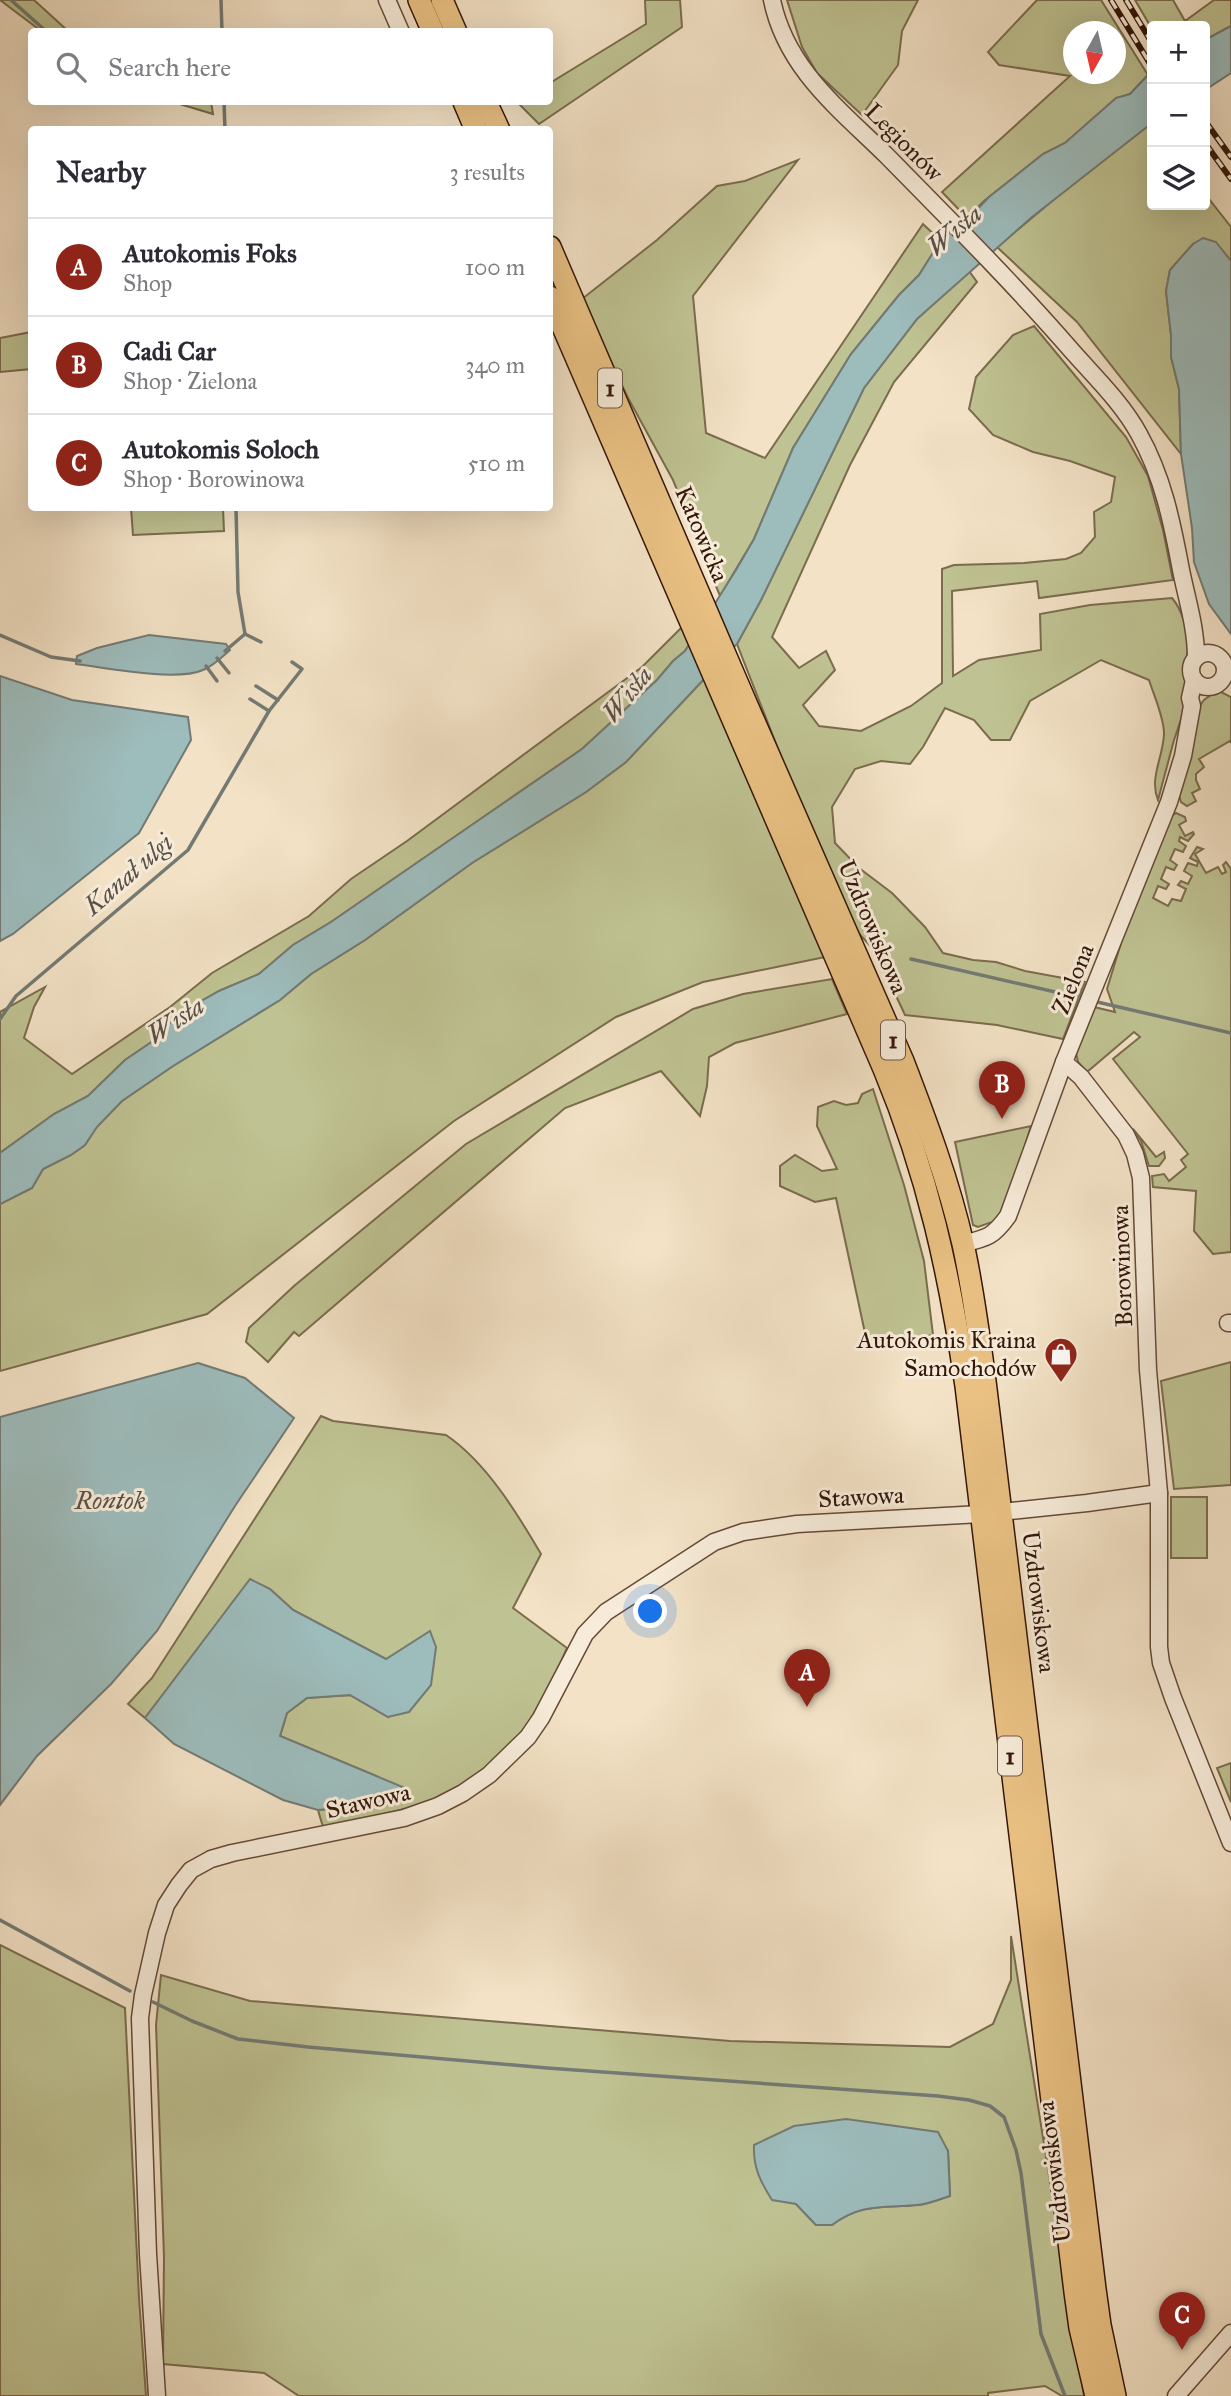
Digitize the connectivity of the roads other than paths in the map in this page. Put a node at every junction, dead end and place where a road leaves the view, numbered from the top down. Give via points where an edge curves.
1 (387, 0) edge
2 (419, 0) edge
3 (442, 0) edge
4 (772, 0) edge
5 (399, 28) edge
6 (431, 28) edge
7 (454, 28) edge
8 (465, 105) edge
9 (487, 105) edge
10 (474, 126) edge
11 (497, 126) edge
12 (553, 254) edge
13 (553, 304) edge
14 (1193, 617) junction
15 (1214, 655) junction
16 (1196, 658) junction
17 (1218, 682) edge
18 (737, 705) junction
19 (799, 846) junction
20 (1065, 1062) junction
21 (962, 1244) junction
22 (1159, 1493) junction
23 (991, 1513) junction
24 (1231, 1843) edge
25 (1231, 2333) edge
26 (157, 2396) edge
27 (1096, 2396) edge
28 (1115, 2396) edge
29 (1176, 2396) edge

1 - 5 street
2 - 6 main road
3 - 7 main road
4 - 14 street, Legionów via 790,51 807,77 1056,332 1138,431 1168,504
8 - 10 main road
9 - 11 main road
12 - 18 main road, Katowicka / 1 via 672,529
13 - 18 main road, Katowicka / 1 via 657,545
14 - 15 street
14 - 16 street
15 - 16 street
15 - 17 street via 1223,663
16 - 17 street via 1191,670
17 - 20 street, Zielona via 1192,706 1175,785
18 - 19 main road, Katowicka / 1
19 - 21 main road, Uzdrowiskowa / 1 via 921,1108
19 - 23 main road, Uzdrowiskowa / 1 via 903,1114 931,1202
20 - 21 street, Zielona via 1008,1216 998,1231
20 - 22 street, Borowinowa via 1118,1124 1140,1173 1148,1370
21 - 23 main road, Uzdrowiskowa / 1 via 977,1324
22 - 23 street
22 - 24 street, Borowinowa via 1161,1663
23 - 26 street, Stawowa via 797,1524 743,1532 714,1542 606,1612 585,1634 527,1737 489,1775 463,1793 404,1818 232,1853 191,1870 166,1905 146,1972 140,2018
23 - 27 main road, Uzdrowiskowa / 1 via 1075,2292
23 - 28 main road, Uzdrowiskowa / 1 via 990,1520 1004,1538 1095,2289
25 - 29 street

